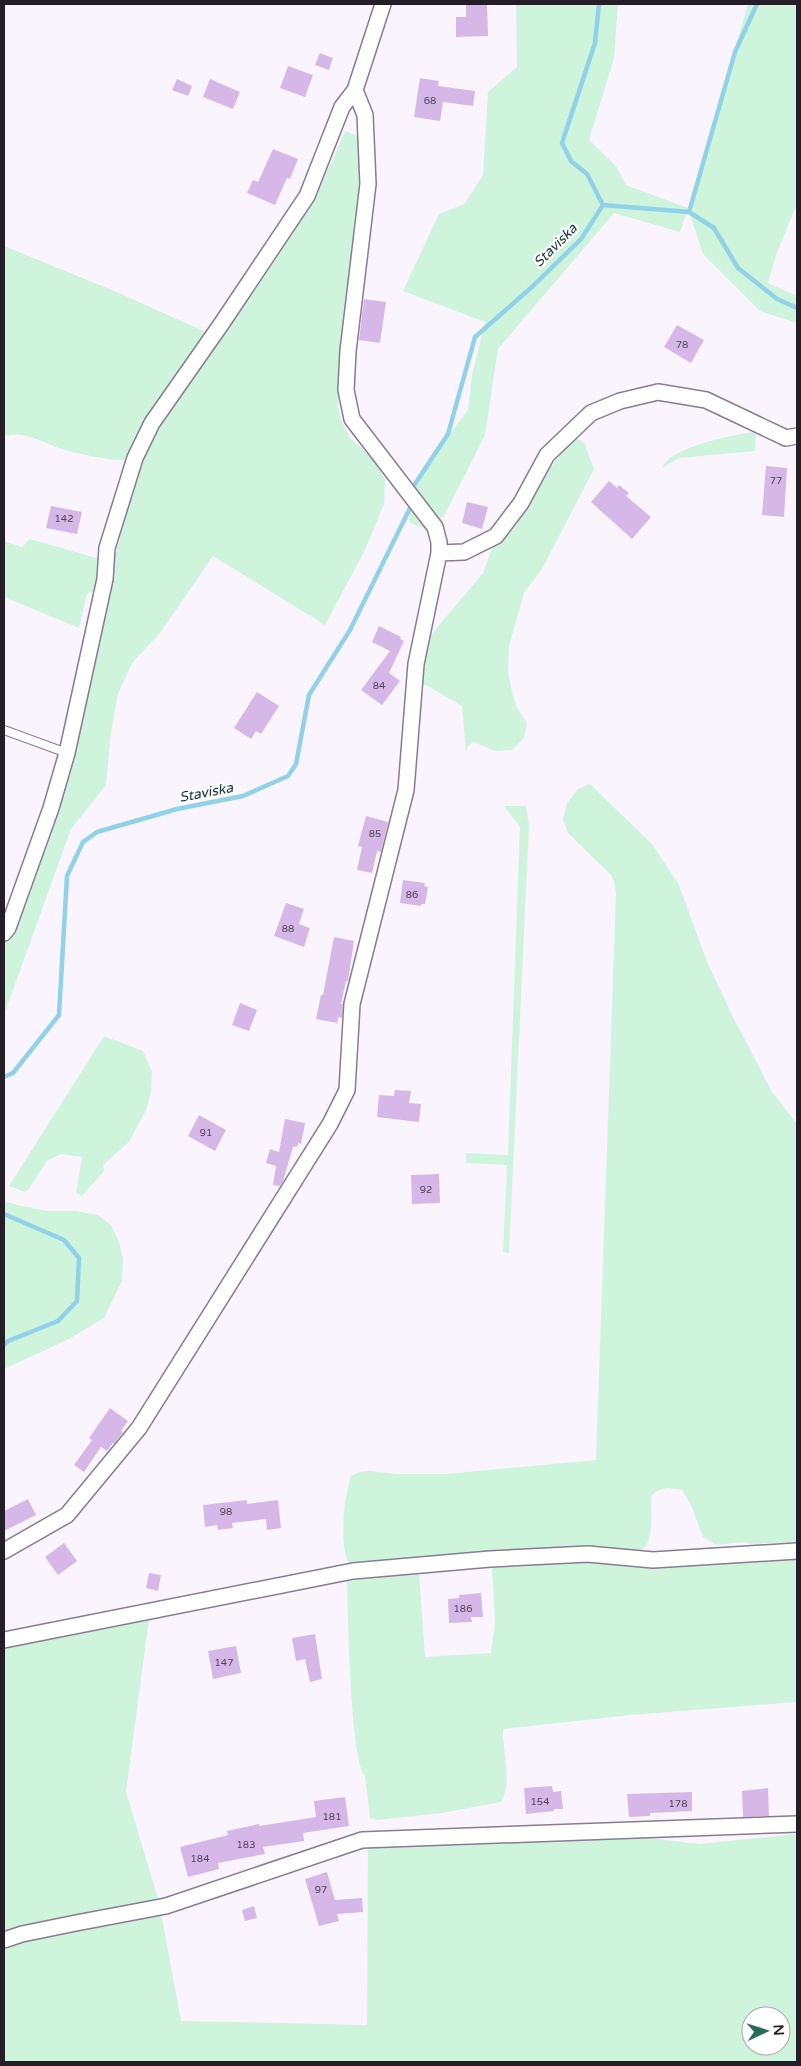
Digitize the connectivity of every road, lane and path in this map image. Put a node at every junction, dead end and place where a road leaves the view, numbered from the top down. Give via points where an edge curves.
1 (382, 4) edge
2 (355, 90) junction
3 (797, 436) edge
4 (439, 553) junction
5 (4, 730) edge
6 (67, 753) junction
7 (4, 933) edge
8 (4, 1551) edge
9 (797, 1551) edge
10 (4, 1640) edge
11 (797, 1824) edge
12 (4, 1940) edge

1 - 2 street
2 - 4 street via 365,115 368,184 346,390 352,419 435,527
2 - 6 street via 342,107 307,196 152,423 135,458 108,548 105,579
3 - 4 street via 786,438 706,400 658,392 620,401 591,413 547,455 521,503 496,536 464,552
4 - 8 street via 416,664 406,790 352,1004 347,1090 330,1124 139,1428 67,1515
5 - 6 lane
6 - 7 street via 51,808
9 - 10 street via 653,1560 588,1554 353,1571
11 - 12 street via 362,1840 166,1906 67,1924

